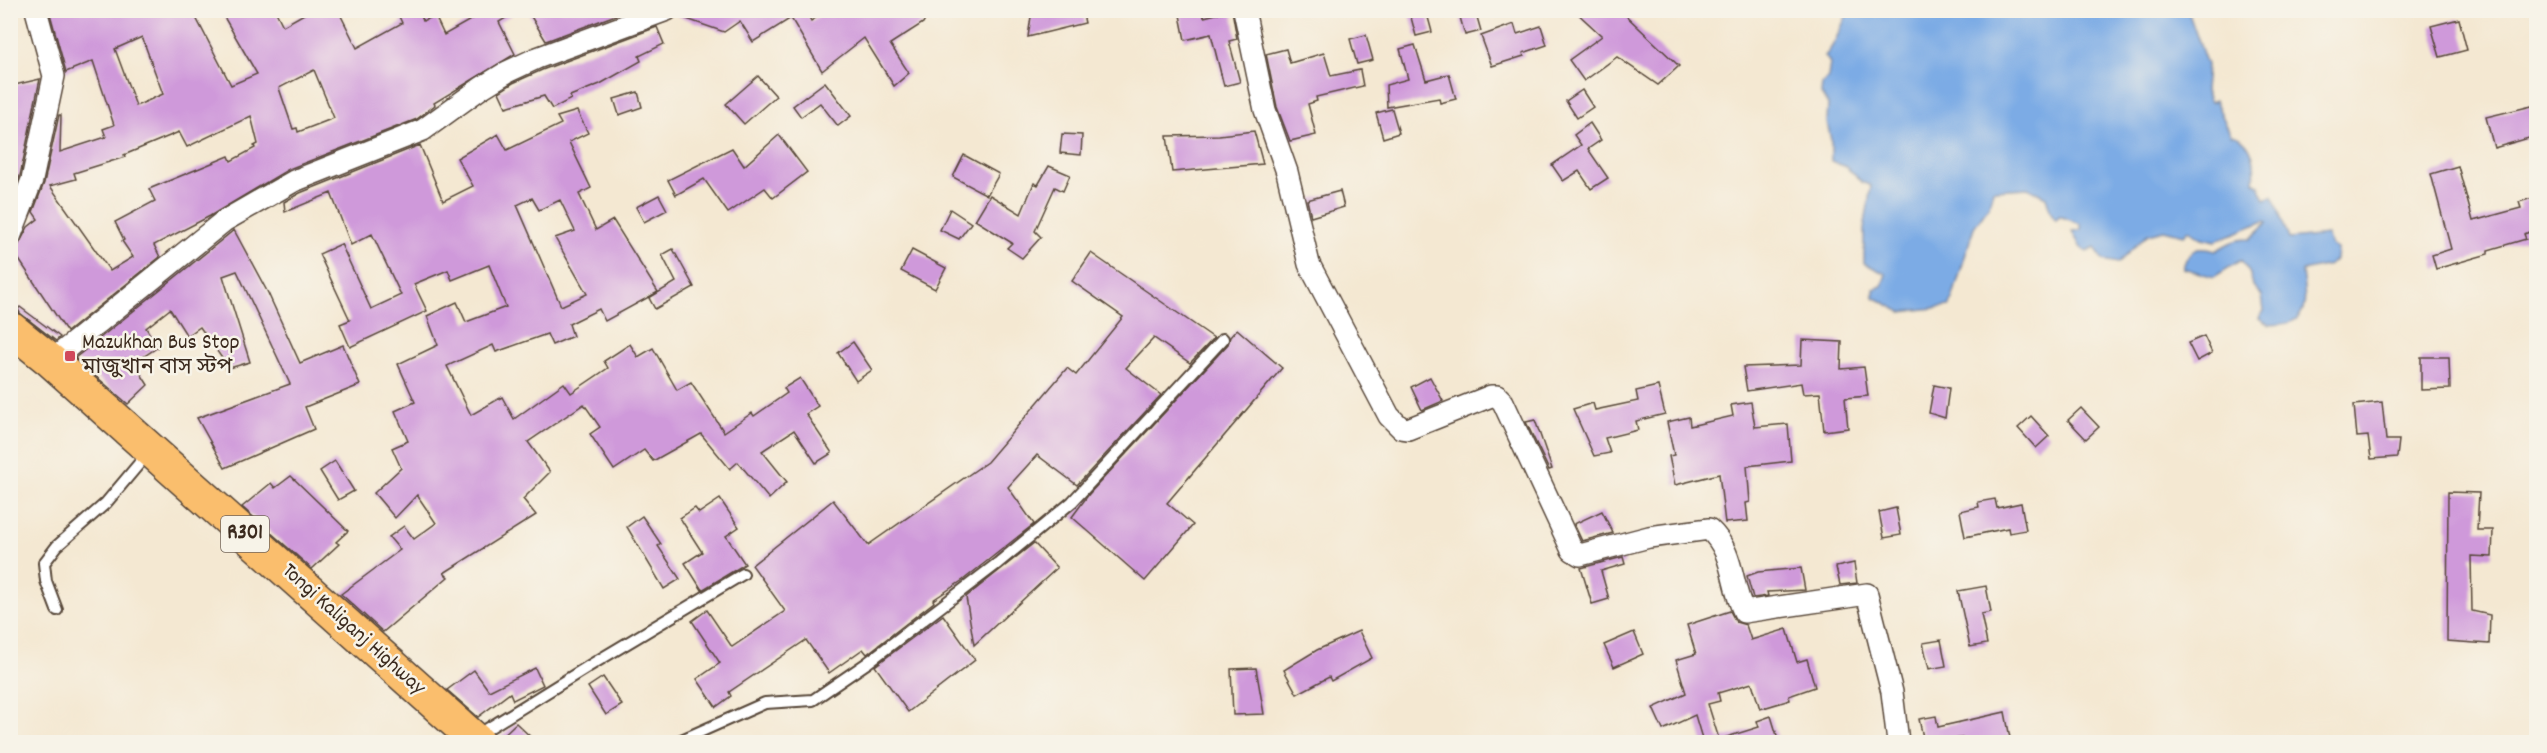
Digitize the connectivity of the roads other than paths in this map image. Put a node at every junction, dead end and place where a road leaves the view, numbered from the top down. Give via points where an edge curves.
1 (36, 10) edge
2 (668, 10) edge
3 (1244, 10) edge
4 (10, 237) edge
5 (14, 337) edge
6 (1223, 339) dead end
7 (51, 362) junction
8 (150, 450) junction
9 (743, 574) dead end
10 (57, 610) dead end
11 (476, 740) edge
12 (677, 742) edge
13 (1898, 742) edge

1 - 4 street via 54,76 32,180
2 - 7 street via 537,58 481,88 423,130 294,181 246,207
3 - 13 street via 1264,110 1287,172 1309,264 1389,416 1401,428 1408,429 1497,396 1572,550 1580,555 1649,537 1709,529 1720,539 1727,554 1744,612 1867,594 1892,692
5 - 7 main road, Tongi Kaliganj Highway / R301
6 - 12 lane via 1072,502 867,663 813,700 765,704
7 - 8 main road, Tongi Kaliganj Highway / R301
8 - 10 lane via 106,503 57,546 44,563
8 - 11 main road, Tongi Kaliganj Highway / R301
9 - 11 lane via 589,666

